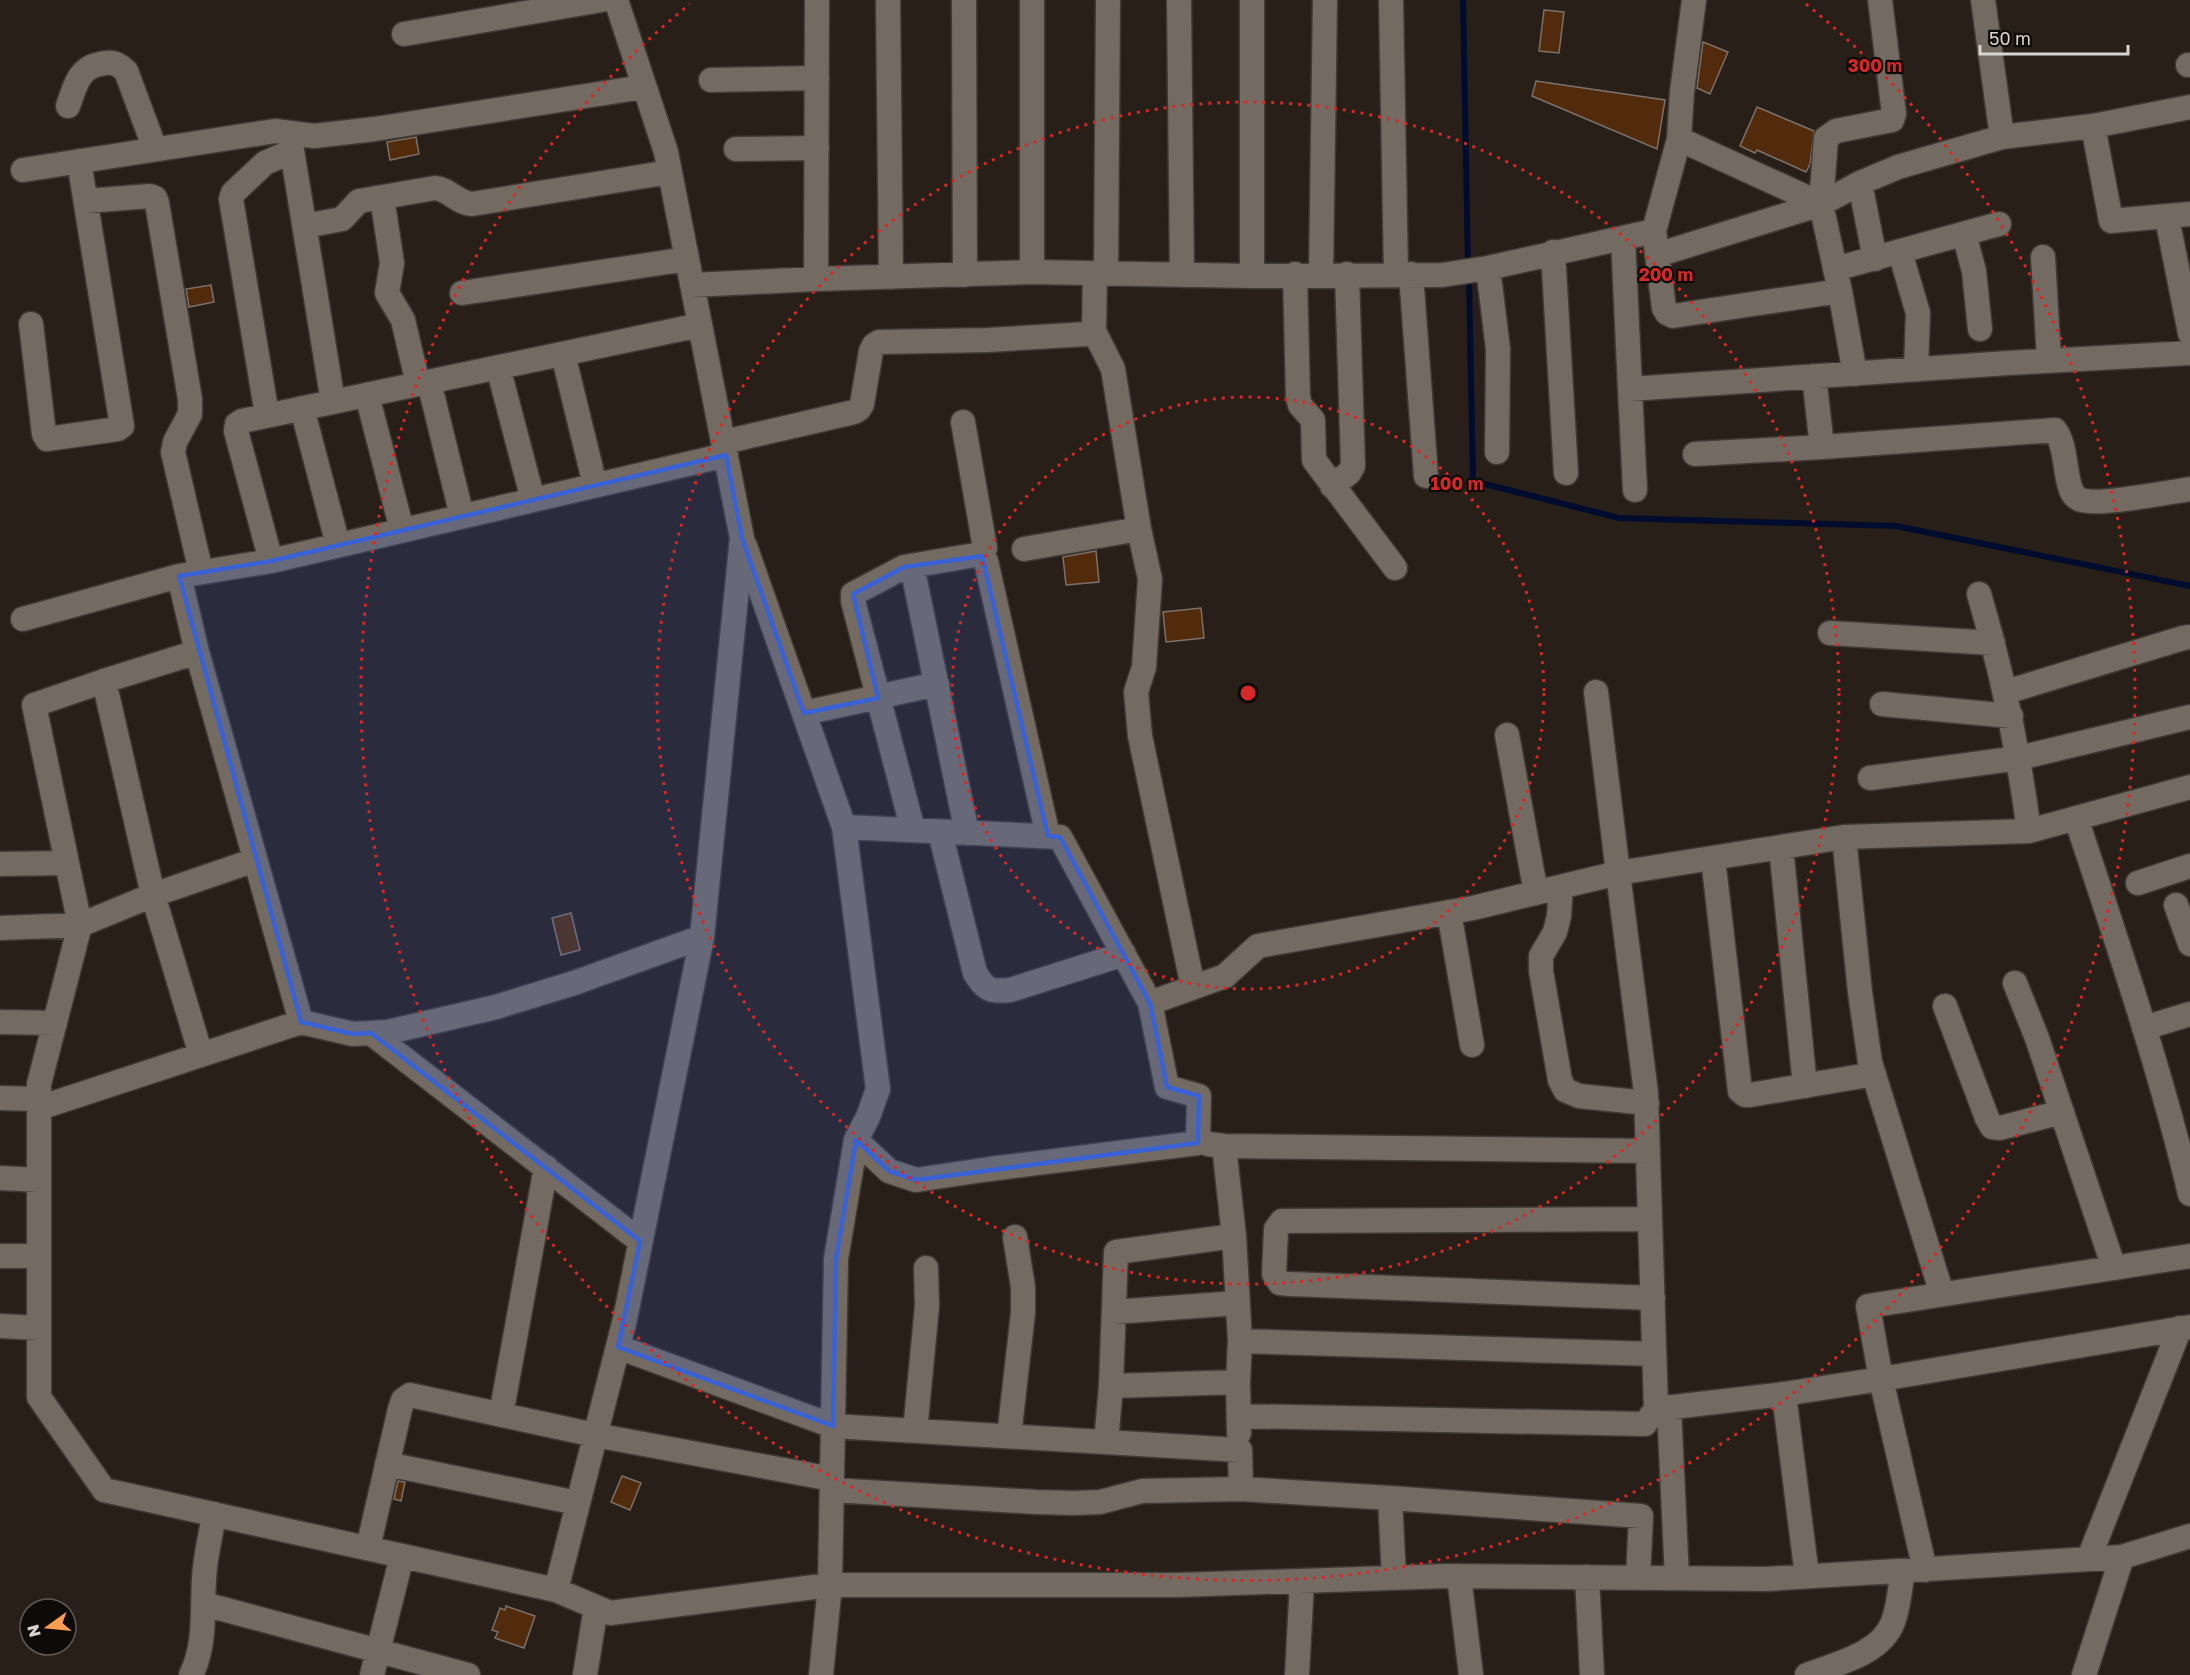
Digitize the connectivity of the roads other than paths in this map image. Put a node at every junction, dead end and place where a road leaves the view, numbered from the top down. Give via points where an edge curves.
1 (601, 0) edge
2 (616, 0) edge
3 (817, 0) edge
4 (888, 0) edge
5 (964, 0) edge
6 (1032, 0) edge
7 (1108, 0) edge
8 (1179, 0) edge
9 (1252, 0) edge
10 (1325, 0) edge
11 (1392, 0) edge
12 (1694, 0) edge
13 (1880, 0) edge
14 (1983, 0) edge
15 (404, 34) dead end
16 (817, 78) junction
17 (711, 80) dead end
18 (643, 87) junction
19 (68, 106) dead end
20 (2190, 107) edge
21 (2093, 126) junction
22 (2002, 137) junction
23 (1679, 139) junction
24 (290, 142) junction
25 (817, 148) junction
26 (155, 149) junction
27 (736, 149) dead end
28 (79, 162) junction
29 (23, 170) dead end
30 (670, 172) junction
31 (1860, 183) junction
32 (382, 197) junction
33 (86, 201) junction
34 (1821, 204) junction
35 (2178, 216) edge
36 (1999, 224) dead end
37 (305, 226) junction
38 (1654, 231) junction
39 (1964, 234) junction
40 (1623, 238) junction
41 (1553, 252) junction
42 (1900, 252) junction
43 (1657, 255) junction
44 (2043, 257) dead end
45 (687, 259) junction
46 (1875, 259) junction
47 (1481, 269) junction
48 (1032, 272) junction
49 (1101, 273) junction
50 (1295, 274) junction
51 (1321, 274) junction
52 (1347, 274) junction
53 (1404, 274) junction
54 (965, 275) junction
55 (1182, 275) junction
56 (1252, 276) junction
57 (891, 277) junction
58 (816, 279) junction
59 (1837, 280) junction
60 (692, 285) junction
61 (462, 293) dead end
62 (31, 324) dead end
63 (700, 325) junction
64 (1980, 329) dead end
65 (1094, 332) junction
66 (2190, 333) edge
67 (2190, 353) edge
68 (563, 354) junction
69 (2049, 360) junction
70 (498, 367) junction
71 (1916, 369) junction
72 (1855, 374) junction
73 (1814, 376) junction
74 (423, 383) junction
75 (1630, 389) junction
76 (367, 395) junction
77 (333, 402) junction
78 (302, 408) junction
79 (267, 416) junction
80 (963, 422) dead end
81 (1822, 447) junction
82 (725, 448) junction
83 (1497, 452) dead end
84 (1695, 454) dead end
85 (1566, 473) dead end
86 (1426, 476) dead end
87 (594, 485) junction
88 (1332, 486) junction
89 (2190, 489) edge
90 (1635, 490) dead end
91 (533, 500) junction
92 (462, 516) junction
93 (1139, 529) junction
94 (402, 530) junction
95 (742, 538) junction
96 (338, 545) junction
97 (1024, 549) dead end
98 (982, 556) junction
99 (271, 561) junction
100 (912, 566) junction
101 (1395, 568) dead end
102 (190, 574) junction
103 (1979, 594) dead end
104 (23, 619) dead end
105 (1830, 633) dead end
106 (2190, 638) edge
107 (1994, 643) junction
108 (197, 652) junction
109 (104, 681) junction
110 (937, 684) junction
111 (1596, 692) dead end
112 (2006, 692) junction
113 (878, 698) junction
114 (1882, 704) dead end
115 (804, 713) junction
116 (2011, 716) junction
117 (2190, 717) edge
118 (1508, 735) dead end
119 (2019, 758) junction
120 (1870, 778) dead end
121 (2190, 786) edge
122 (2076, 818) junction
123 (844, 827) junction
124 (913, 830) junction
125 (2029, 831) junction
126 (940, 832) junction
127 (967, 833) junction
128 (1048, 836) junction
129 (1844, 837) junction
130 (1781, 847) junction
131 (1713, 858) junction
132 (255, 860) junction
133 (67, 863) junction
134 (0, 864) edge
135 (2190, 866) edge
136 (1618, 873) junction
137 (2138, 883) dead end
138 (1561, 886) junction
139 (1536, 893) junction
140 (153, 895) junction
141 (2176, 905) dead end
142 (1449, 912) junction
143 (80, 925) junction
144 (0, 928) edge
145 (702, 937) junction
146 (2190, 944) edge
147 (1124, 954) junction
148 (2015, 983) dead end
149 (1193, 987) junction
150 (1150, 1003) junction
151 (1945, 1005) dead end
152 (2190, 1014) edge
153 (0, 1022) edge
154 (301, 1022) junction
155 (55, 1023) junction
156 (2144, 1028) junction
157 (371, 1033) junction
158 (1472, 1045) dead end
159 (201, 1055) junction
160 (1874, 1074) junction
161 (1805, 1086) junction
162 (0, 1098) edge
163 (39, 1103) junction
164 (1647, 1103) junction
165 (2062, 1112) junction
166 (856, 1140) junction
167 (1198, 1143) junction
168 (1224, 1146) junction
169 (1648, 1151) junction
170 (546, 1167) junction
171 (0, 1178) edge
172 (39, 1180) junction
173 (2190, 1194) edge
174 (1650, 1219) junction
175 (1234, 1236) junction
176 (1015, 1237) dead end
177 (640, 1241) junction
178 (0, 1256) edge
179 (39, 1256) junction
180 (2190, 1256) edge
181 (926, 1268) dead end
182 (2114, 1268) junction
183 (1942, 1294) junction
184 (1653, 1298) junction
185 (1237, 1304) junction
186 (1114, 1312) junction
187 (0, 1326) edge
188 (2185, 1327) edge
189 (39, 1328) junction
190 (1240, 1341) junction
191 (618, 1347) junction
192 (1654, 1354) junction
193 (1881, 1379) junction
194 (1238, 1382) junction
195 (1111, 1386) junction
196 (1784, 1394) junction
197 (1662, 1408) junction
198 (501, 1415) junction
199 (1239, 1416) junction
200 (833, 1426) junction
201 (915, 1431) junction
202 (595, 1435) junction
203 (1009, 1436) junction
204 (1106, 1442) junction
205 (1240, 1450) junction
206 (387, 1464) junction
207 (832, 1484) junction
208 (1241, 1489) junction
209 (1390, 1498) junction
210 (577, 1503) junction
211 (214, 1514) junction
212 (2190, 1536) edge
213 (368, 1548) junction
214 (402, 1556) junction
215 (2122, 1557) junction
216 (2089, 1558) junction
217 (1914, 1570) junction
218 (1458, 1576) junction
219 (1807, 1576) junction
220 (1587, 1577) junction
221 (1394, 1578) junction
222 (1638, 1578) junction
223 (1677, 1578) junction
224 (1302, 1581) junction
225 (830, 1585) junction
226 (556, 1590) junction
227 (204, 1604) junction
228 (596, 1607) junction
229 (377, 1650) junction
230 (191, 1675) edge
231 (372, 1675) edge
232 (468, 1675) edge
233 (585, 1675) edge
234 (821, 1675) edge
235 (1298, 1675) edge
236 (1471, 1675) edge
237 (1592, 1675) edge
238 (1807, 1675) edge
239 (2084, 1675) edge

1 - 15 street
2 - 18 street
3 - 16 street
4 - 57 street
5 - 54 street
6 - 48 street
7 - 49 street
8 - 55 street
9 - 56 street
10 - 51 street
11 - 53 street
12 - 23 street
13 - 34 street via 1892,120 1836,131 1826,138
14 - 22 street
16 - 17 street
16 - 25 street
18 - 24 street
18 - 30 street
19 - 26 street via 78,76 84,70 92,65 118,64 126,70
20 - 21 street
21 - 22 street
21 - 35 street via 2111,221
22 - 31 street via 1898,167
23 - 34 street
23 - 38 street
24 - 26 street via 275,130
24 - 37 street
24 - 79 street via 231,199
25 - 27 street
25 - 58 street
26 - 28 street
28 - 29 street
28 - 33 street
30 - 32 street via 472,204 439,188
30 - 45 street
31 - 34 street
31 - 46 street
32 - 37 street via 359,201 342,219
32 - 74 street via 392,263 387,293 403,320
33 - 62 street via 122,426 47,439
33 - 102 street via 150,196 157,203 190,399 190,414 173,452
34 - 43 street
34 - 59 street
35 - 66 street
36 - 39 street
37 - 77 street
38 - 40 street
38 - 43 street
39 - 42 street
39 - 64 street via 1974,271
40 - 41 street
40 - 75 street
41 - 47 street
41 - 85 street
42 - 46 street
42 - 71 street via 1918,313
43 - 59 street via 1664,308 1673,316
44 - 69 street
45 - 60 street
45 - 61 street
46 - 59 street
47 - 53 street
47 - 83 street via 1498,349
48 - 49 street
48 - 54 street
49 - 55 street
49 - 65 street
50 - 51 street
50 - 56 street
50 - 88 street via 1298,398 1313,420 1314,460
51 - 52 street
52 - 53 street
52 - 88 street via 1353,466
53 - 86 street
54 - 57 street
55 - 56 street
57 - 58 street
58 - 60 street
59 - 72 street
60 - 63 street
63 - 68 street
63 - 82 street
65 - 82 street via 988,340 879,342 871,351 860,409
65 - 93 street via 1113,369
67 - 69 street
68 - 70 street
68 - 87 street
69 - 71 street
70 - 74 street
70 - 91 street
71 - 72 street
72 - 73 street
73 - 75 street
73 - 81 street
74 - 76 street
74 - 92 street
75 - 90 street
76 - 77 street
76 - 94 street
77 - 78 street
78 - 79 street
78 - 96 street
79 - 99 street via 242,421 236,431
80 - 98 street via 985,548
81 - 84 street
81 - 89 street via 2055,430 2070,490 2082,501
82 - 87 street
82 - 95 street
87 - 91 street
88 - 101 street
91 - 92 street
92 - 94 street
93 - 97 street
93 - 149 street via 1150,590 1144,667 1136,692 1140,736
94 - 96 street
95 - 115 street
95 - 145 street
96 - 99 street
98 - 100 street
98 - 128 street
99 - 102 street
100 - 110 street
100 - 113 street via 853,594
102 - 104 street
102 - 108 street
103 - 107 street
105 - 107 street
106 - 112 street
107 - 112 street
108 - 109 street
108 - 132 street
109 - 133 street via 34,705
109 - 140 street
110 - 113 street
110 - 127 street
111 - 136 street
112 - 116 street
113 - 115 street
113 - 124 street
114 - 116 street
115 - 123 street
116 - 119 street
117 - 119 street
118 - 139 street
119 - 120 street
119 - 125 street
121 - 122 street
122 - 125 street
122 - 156 street
123 - 124 street
123 - 166 street via 878,1089
124 - 126 street
125 - 129 street
126 - 127 street
126 - 147 street via 975,973 984,988 996,992 1010,990
127 - 128 street
128 - 147 street via 1060,837
129 - 130 street
129 - 160 street via 1860,992
130 - 131 street
130 - 161 street
131 - 136 street
131 - 161 street via 1740,1091 1750,1095
132 - 140 street
132 - 154 street
133 - 134 street
133 - 143 street
135 - 137 street
136 - 138 street
136 - 164 street
138 - 139 street
138 - 164 street via 1555,932 1541,956 1560,1080 1565,1090 1579,1096
139 - 142 street
140 - 143 street
140 - 159 street
141 - 146 street
142 - 149 street via 1258,946 1225,976
142 - 158 street
143 - 144 street
143 - 155 street
145 - 157 street via 496,1007
145 - 177 street
147 - 150 street
148 - 165 street
149 - 150 street
150 - 167 street via 1167,1087 1199,1096
151 - 165 street via 1992,1127
152 - 156 street
153 - 155 street
154 - 157 street via 353,1034
154 - 159 street
155 - 163 street via 39,1084
156 - 173 street
157 - 170 street
159 - 163 street
160 - 161 street
160 - 183 street
162 - 163 street
163 - 172 street
164 - 169 street
165 - 182 street
166 - 167 street via 889,1171 916,1180
166 - 200 street via 836,1259
167 - 168 street
168 - 169 street
168 - 175 street
169 - 174 street
170 - 177 street
170 - 198 street
171 - 172 street
172 - 179 street
174 - 184 street
174 - 184 street via 1282,1221 1276,1229 1274,1274 1280,1283 1290,1284
175 - 185 street
175 - 186 street via 1116,1252
176 - 203 street via 1023,1313
177 - 191 street
178 - 179 street
179 - 189 street
180 - 182 street
181 - 201 street via 926,1318
182 - 183 street
183 - 193 street via 1868,1306
184 - 192 street
185 - 186 street
185 - 190 street
186 - 195 street
187 - 189 street
188 - 193 street
188 - 216 street
189 - 211 street via 39,1397 104,1490
190 - 192 street
190 - 194 street
191 - 200 street
191 - 202 street
192 - 197 street
193 - 196 street
193 - 217 street
194 - 195 street
194 - 199 street
195 - 204 street
196 - 197 street
196 - 219 street
197 - 199 street via 1646,1425
197 - 223 street
198 - 202 street
198 - 206 street via 411,1395 400,1409
199 - 205 street
200 - 201 street
200 - 207 street
201 - 203 street
202 - 207 street
202 - 210 street
203 - 204 street
204 - 205 street
205 - 208 street
206 - 210 street
206 - 213 street
207 - 208 street via 1074,1503 1100,1502 1142,1491
207 - 225 street
208 - 209 street
209 - 221 street
209 - 222 street via 1641,1516
210 - 226 street
211 - 213 street
211 - 227 street via 204,1576
212 - 215 street
213 - 214 street
214 - 226 street
214 - 229 street
215 - 216 street
215 - 239 street
216 - 217 street
217 - 219 street
217 - 238 street via 1882,1641 1853,1658
218 - 220 street
218 - 221 street
218 - 236 street
219 - 223 street
220 - 222 street
220 - 237 street
221 - 224 street
222 - 223 street
224 - 225 street
224 - 235 street
225 - 228 street via 610,1613
225 - 234 street
226 - 228 street
227 - 229 street
227 - 230 street via 203,1636
228 - 233 street
229 - 231 street
229 - 232 street

